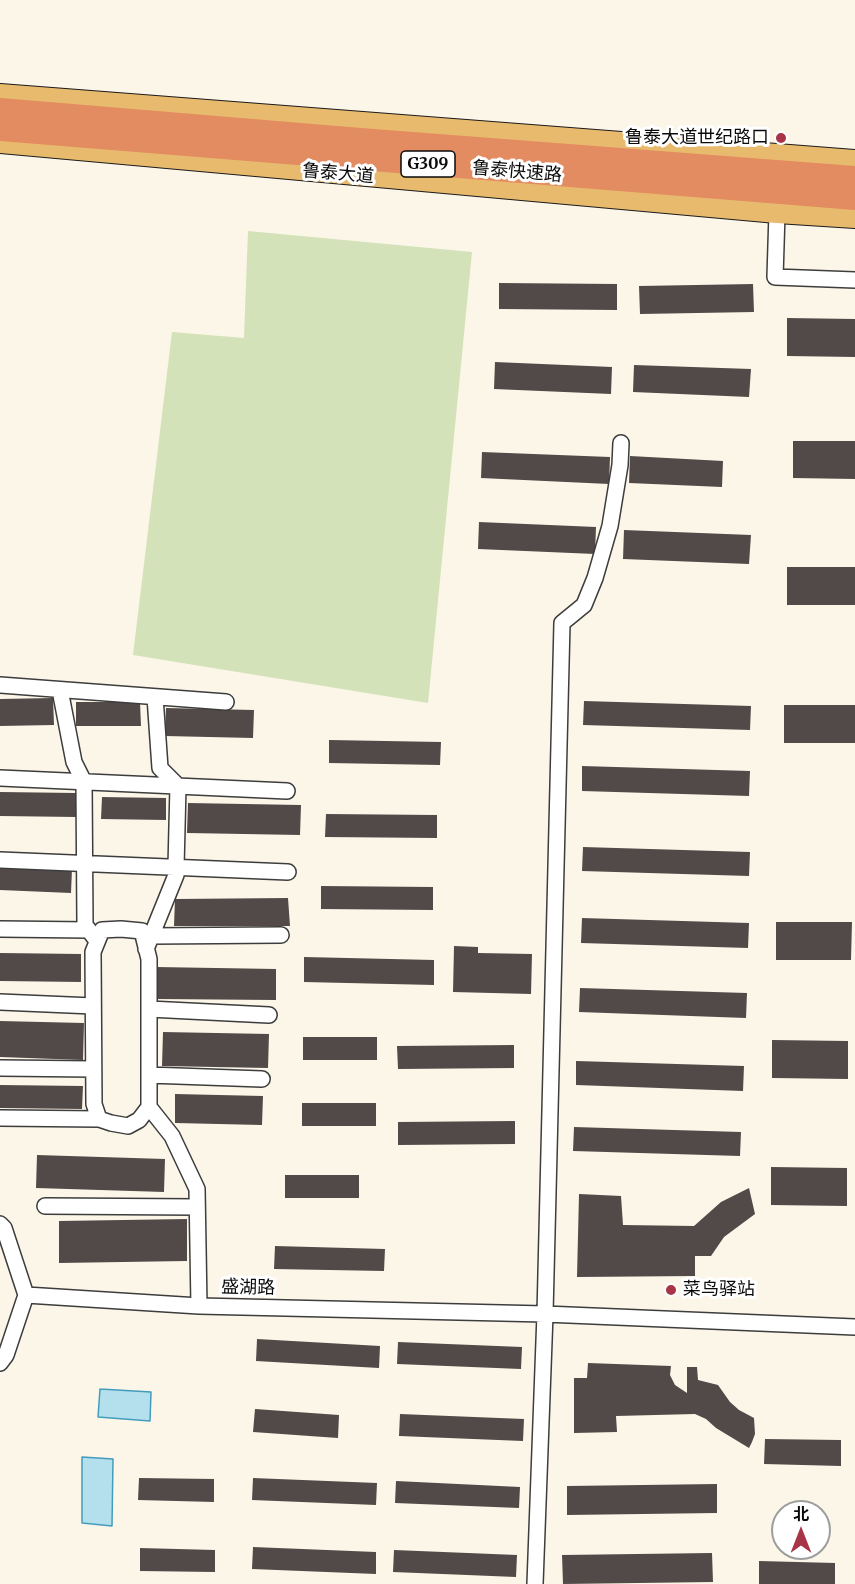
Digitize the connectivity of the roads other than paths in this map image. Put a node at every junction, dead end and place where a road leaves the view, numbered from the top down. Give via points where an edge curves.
1 (0, 94) edge
2 (0, 109) edge
3 (0, 130) edge
4 (0, 143) edge
5 (855, 160) edge
6 (855, 177) edge
7 (855, 200) edge
8 (777, 213) junction
9 (855, 218) edge
10 (855, 280) edge
11 (621, 443) dead end
12 (0, 685) edge
13 (60, 690) junction
14 (155, 697) junction
15 (226, 702) dead end
16 (0, 778) edge
17 (84, 782) junction
18 (178, 786) junction
19 (287, 791) dead end
20 (0, 860) edge
21 (85, 863) junction
22 (176, 867) junction
23 (288, 872) dead end
24 (0, 929) edge
25 (93, 935) junction
26 (281, 935) dead end
27 (149, 942) junction
28 (0, 1002) edge
29 (93, 1006) junction
30 (149, 1009) junction
31 (269, 1015) dead end
32 (0, 1068) edge
33 (93, 1069) junction
34 (149, 1075) junction
35 (262, 1079) dead end
36 (149, 1107) junction
37 (0, 1118) edge
38 (99, 1119) junction
39 (45, 1206) dead end
40 (197, 1207) junction
41 (0, 1224) edge
42 (26, 1295) junction
43 (199, 1306) junction
44 (545, 1314) junction
45 (855, 1327) edge
46 (0, 1345) edge
47 (0, 1363) edge
48 (535, 1584) edge

1 - 5 main road
2 - 6 highway, 鲁泰快速路 / G309
3 - 7 highway, 鲁泰快速路 / G309
4 - 8 main road, 鲁泰大道
8 - 9 main road, 鲁泰大道
8 - 10 street via 775,277
11 - 44 street via 610,526 595,578 584,605 562,623
12 - 13 street
13 - 14 street
13 - 17 street via 74,762
14 - 15 street
14 - 18 street via 160,768
16 - 17 street
17 - 18 street
17 - 21 street
18 - 19 street
18 - 22 street
20 - 21 street
21 - 22 street
21 - 25 street via 85,925
22 - 23 street
22 - 27 street
24 - 25 street
25 - 27 street via 102,930 142,931
25 - 29 street
26 - 27 street
27 - 30 street
28 - 29 street
29 - 33 street
30 - 31 street
30 - 34 street
32 - 33 street
33 - 38 street via 94,1104
34 - 35 street
34 - 36 street
36 - 38 street via 128,1126
36 - 40 street via 172,1136 197,1189
37 - 38 street
39 - 40 street
40 - 43 street
41 - 42 street
42 - 43 street, 盛湖路
42 - 46 street
42 - 47 street
43 - 44 street, 盛湖路
44 - 45 street, 盛湖路
44 - 48 street

